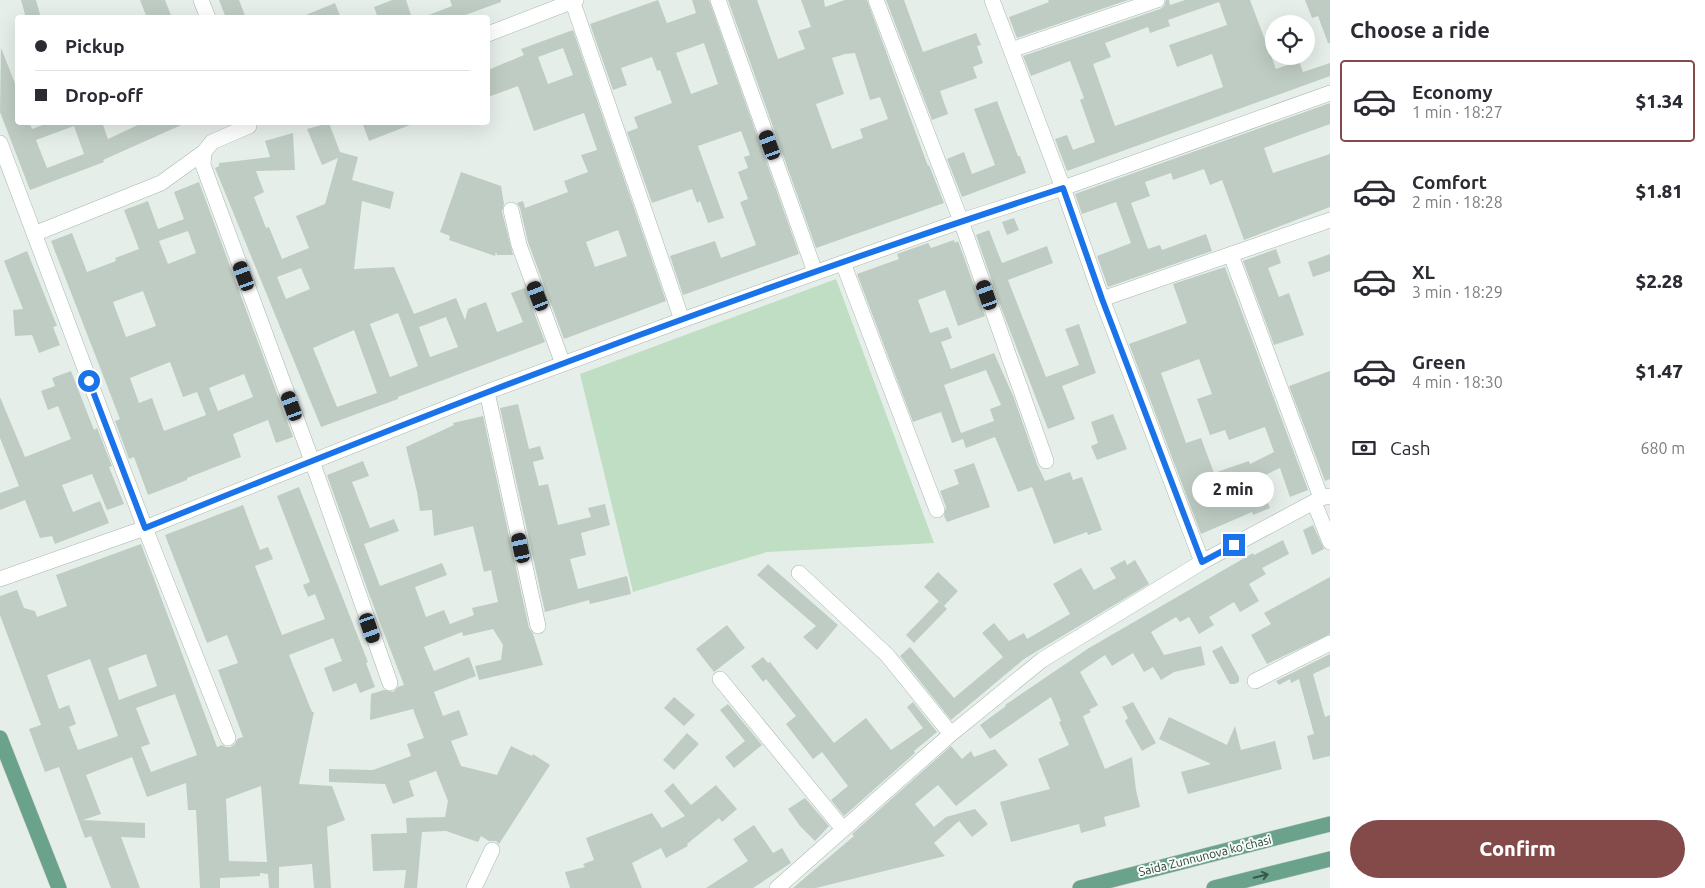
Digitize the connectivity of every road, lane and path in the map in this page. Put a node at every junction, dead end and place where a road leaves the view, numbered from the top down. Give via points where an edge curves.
1 (201, 0) edge
2 (574, 0) edge
3 (718, 0) edge
4 (876, 0) edge
5 (992, 0) edge
6 (1157, 0) edge
7 (207, 15) edge
8 (490, 33) edge
9 (1011, 50) junction
10 (1330, 93) edge
11 (249, 125) edge
12 (0, 144) edge
13 (204, 152) junction
14 (1063, 188) junction
15 (511, 210) dead end
16 (1330, 220) edge
17 (961, 221) junction
18 (34, 234) junction
19 (1231, 254) junction
20 (842, 263) junction
21 (816, 272) junction
22 (1102, 299) junction
23 (682, 320) junction
24 (563, 364) junction
25 (487, 392) junction
26 (312, 461) junction
27 (1046, 461) dead end
28 (1322, 499) edge
29 (937, 510) dead end
30 (145, 528) junction
31 (1330, 542) edge
32 (1202, 562) junction
33 (799, 573) dead end
34 (0, 580) edge
35 (538, 626) dead end
36 (1330, 643) edge
37 (720, 679) dead end
38 (1255, 681) dead end
39 (390, 683) dead end
40 (951, 734) junction
41 (0, 738) edge
42 (228, 738) dead end
43 (1330, 824) edge
44 (844, 829) junction
45 (492, 850) dead end
46 (1330, 859) edge
47 (59, 888) edge
48 (474, 888) edge
49 (777, 888) edge
50 (1080, 888) edge
51 (1214, 888) edge

1 - 7 street
2 - 8 street
2 - 23 street
3 - 21 street
4 - 17 street
5 - 9 street
6 - 9 street
9 - 14 street
10 - 14 street
11 - 13 street via 212,142
12 - 18 street
13 - 18 street via 160,183
13 - 26 street via 203,165
14 - 17 street
14 - 22 street
15 - 24 street via 519,245
16 - 19 street
17 - 20 street
17 - 27 street
18 - 30 street
19 - 22 street
19 - 28 street
20 - 21 street
20 - 29 street
21 - 23 street
22 - 32 street
23 - 24 street
24 - 25 street
25 - 26 street
25 - 35 street
26 - 30 street
26 - 39 street
28 - 31 street
28 - 32 street
30 - 34 street
30 - 42 street
32 - 40 street via 1042,660
33 - 40 street via 887,655
36 - 38 street
37 - 44 street
40 - 44 street
41 - 47 main road
43 - 50 main road, Saida Zunnunova ko'chasi
44 - 49 street
45 - 48 street
51 -> 46 main road

